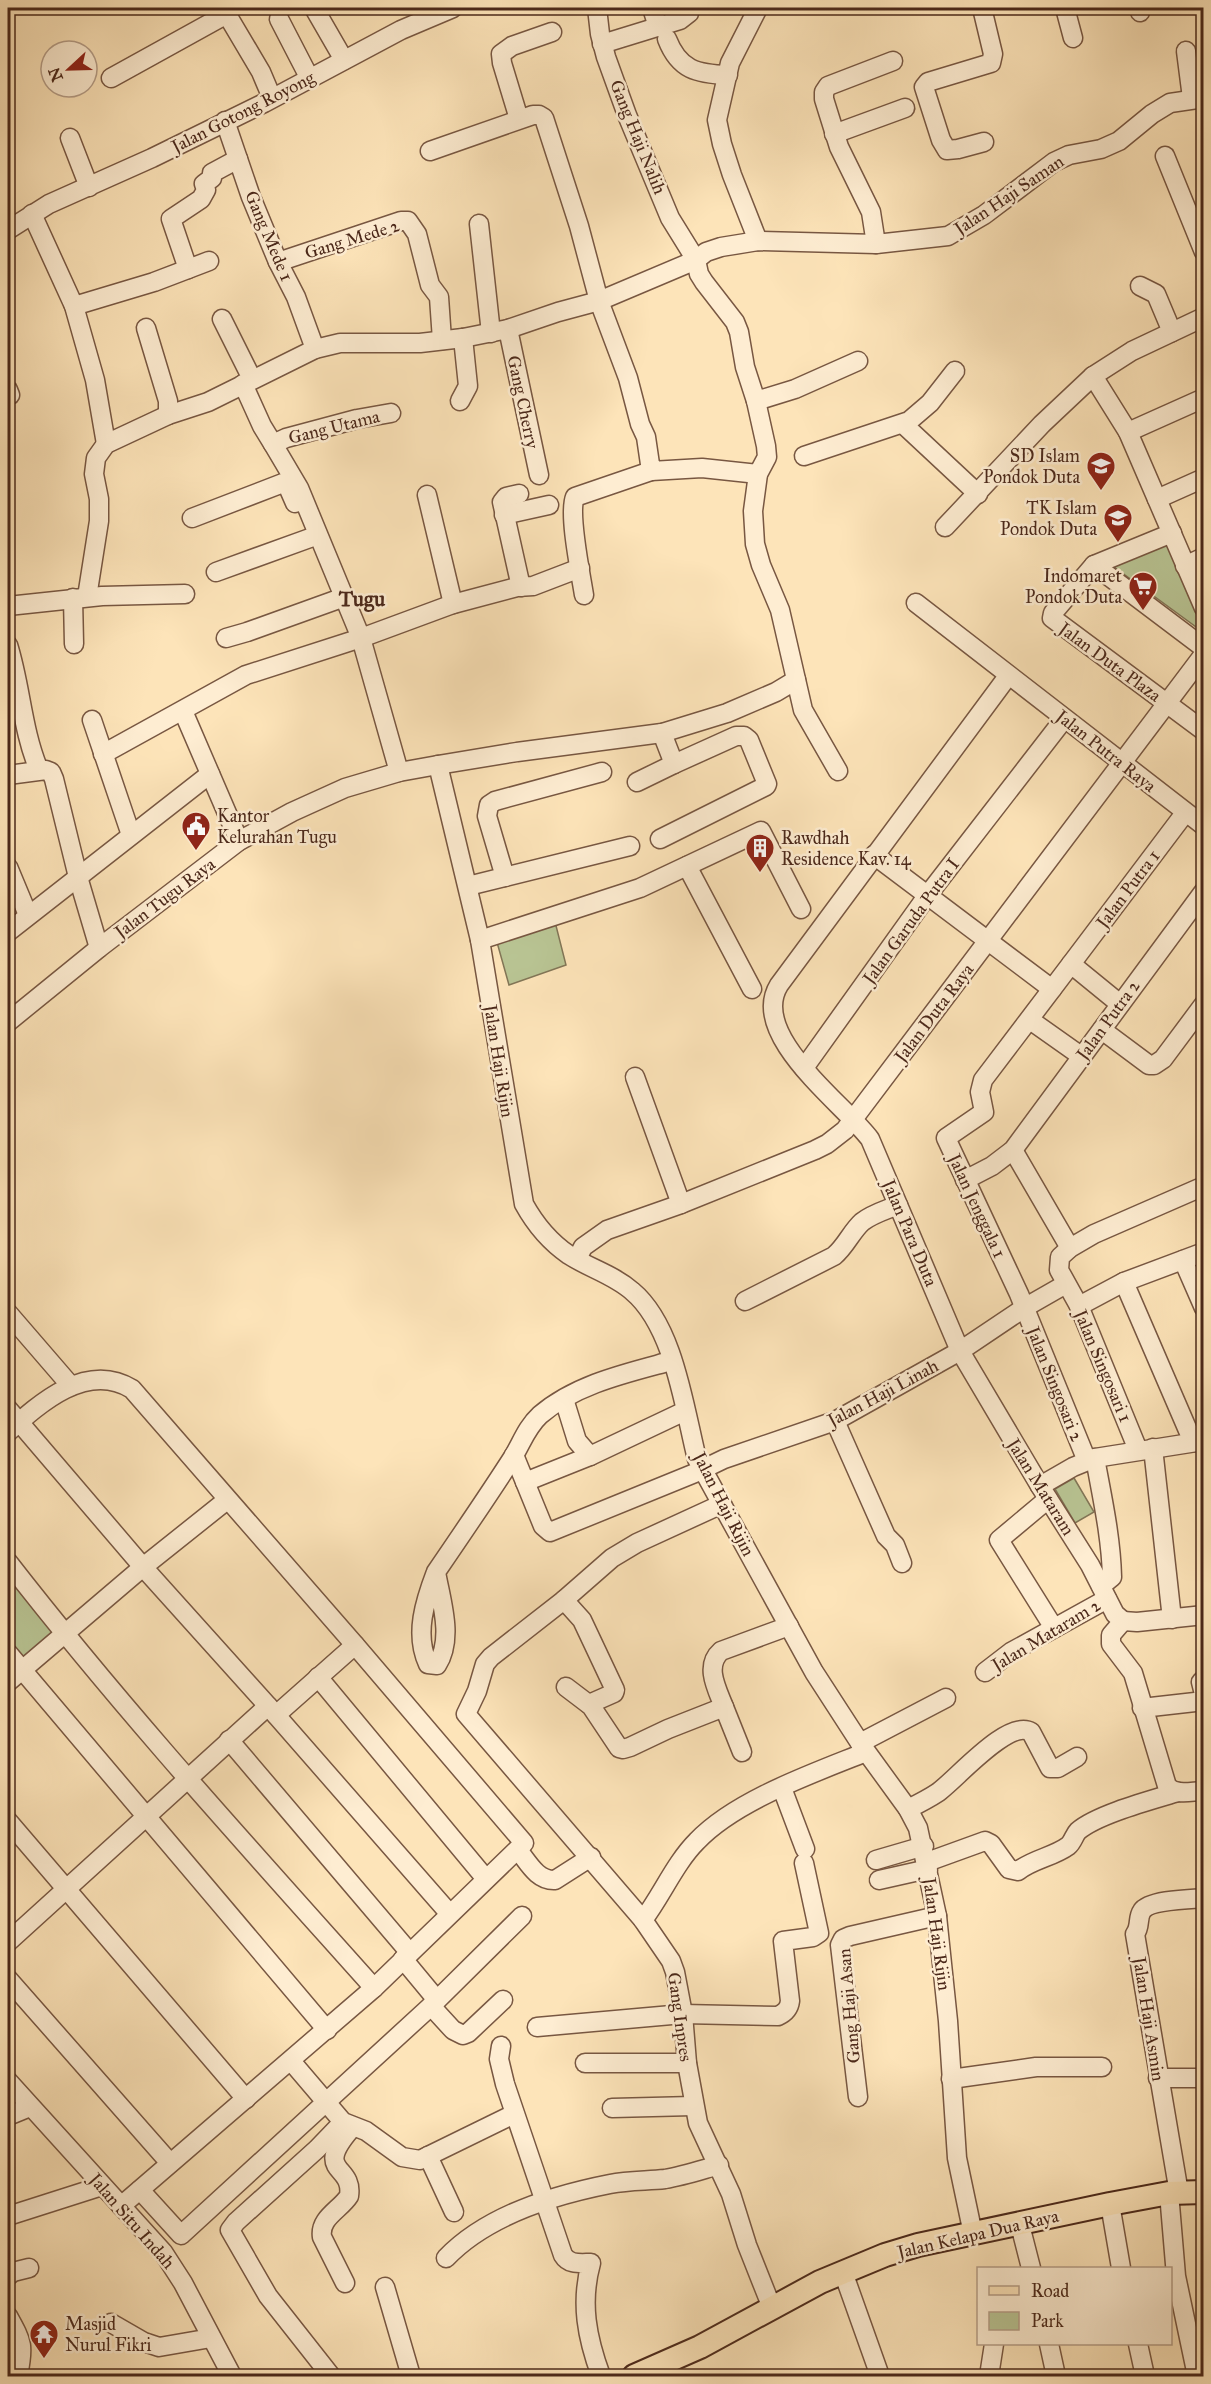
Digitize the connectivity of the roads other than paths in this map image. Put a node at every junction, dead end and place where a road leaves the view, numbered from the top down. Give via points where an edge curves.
1 (315, 8) edge
2 (453, 8) edge
3 (597, 8) edge
4 (651, 8) edge
5 (689, 8) edge
6 (758, 8) edge
7 (982, 8) edge
8 (1065, 8) edge
9 (279, 19) dead end
10 (552, 32) dead end
11 (662, 33) junction
12 (1074, 38) dead end
13 (602, 44) junction
14 (1186, 51) dead end
15 (344, 60) junction
16 (893, 61) dead end
17 (728, 75) junction
18 (111, 78) dead end
19 (309, 78) junction
20 (1198, 98) edge
21 (272, 99) junction
22 (904, 108) dead end
23 (519, 119) junction
24 (225, 121) junction
25 (834, 134) junction
26 (70, 138) dead end
27 (984, 142) dead end
28 (430, 151) dead end
29 (1166, 156) dead end
30 (238, 159) junction
31 (89, 187) junction
32 (32, 214) junction
33 (479, 224) dead end
34 (8, 230) edge
35 (758, 241) junction
36 (876, 244) junction
37 (1203, 252) edge
38 (696, 260) junction
39 (209, 261) dead end
40 (278, 262) junction
41 (188, 269) junction
42 (1140, 286) dead end
43 (599, 301) junction
44 (74, 306) junction
45 (1203, 317) edge
46 (222, 319) dead end
47 (146, 328) dead end
48 (500, 331) junction
49 (1172, 332) junction
50 (463, 338) junction
51 (442, 340) junction
52 (315, 349) junction
53 (858, 361) dead end
54 (955, 371) dead end
55 (1093, 376) junction
56 (247, 382) junction
57 (1203, 398) edge
58 (460, 401) dead end
59 (756, 401) junction
60 (391, 413) dead end
61 (168, 415) junction
62 (903, 424) junction
63 (1128, 432) junction
64 (106, 444) junction
65 (273, 444) junction
66 (804, 456) dead end
67 (651, 471) junction
68 (758, 474) junction
69 (539, 475) dead end
70 (1203, 478) edge
71 (519, 494) dead end
72 (978, 494) junction
73 (427, 495) dead end
74 (1157, 499) junction
75 (549, 505) dead end
76 (504, 515) junction
77 (192, 518) dead end
78 (945, 527) dead end
79 (1172, 533) junction
80 (310, 538) junction
81 (1203, 558) edge
82 (1094, 565) junction
83 (1185, 566) junction
84 (580, 568) junction
85 (216, 572) dead end
86 (521, 587) junction
87 (185, 594) dead end
88 (584, 595) dead end
89 (84, 597) junction
90 (336, 600) junction
91 (916, 603) dead end
92 (453, 604) junction
93 (8, 606) edge
94 (1203, 609) edge
95 (226, 638) dead end
96 (361, 638) junction
97 (74, 644) dead end
98 (8, 645) edge
99 (1203, 648) edge
100 (1203, 654) edge
101 (1008, 676) junction
102 (12, 677) edge
103 (796, 680) junction
104 (1166, 704) junction
105 (183, 711) junction
106 (1064, 719) junction
107 (92, 720) dead end
108 (1203, 731) edge
109 (662, 733) junction
110 (103, 754) junction
111 (674, 764) junction
112 (1121, 764) junction
113 (438, 765) junction
114 (42, 770) junction
115 (838, 771) dead end
116 (399, 772) junction
117 (602, 772) dead end
118 (210, 774) junction
119 (8, 775) edge
120 (637, 782) dead end
121 (1185, 813) junction
122 (1203, 826) edge
123 (131, 835) junction
124 (660, 839) dead end
125 (240, 841) junction
126 (630, 846) dead end
127 (874, 855) junction
128 (687, 866) junction
129 (8, 867) edge
130 (78, 877) junction
131 (505, 877) junction
132 (468, 886) junction
133 (1203, 891) edge
134 (927, 896) junction
135 (801, 909) dead end
136 (28, 915) junction
137 (8, 932) edge
138 (480, 940) junction
139 (988, 941) junction
140 (99, 948) junction
141 (1071, 964) junction
142 (752, 989) dead end
143 (1052, 989) junction
144 (1120, 1004) junction
145 (1203, 1004) edge
146 (1030, 1020) junction
147 (8, 1022) edge
148 (1102, 1030) junction
149 (1081, 1056) junction
150 (804, 1068) junction
151 (635, 1077) dead end
152 (981, 1086) joint
153 (854, 1119) junction
154 (1013, 1150) junction
155 (965, 1180) junction
156 (1203, 1186) edge
157 (681, 1204) junction
158 (897, 1205) junction
159 (1070, 1248) junction
160 (1203, 1252) edge
161 (577, 1259) junction
162 (1183, 1260) junction
163 (1124, 1282) junction
164 (1066, 1284) junction
165 (745, 1301) dead end
166 (1079, 1306) junction
167 (1024, 1308) junction
168 (1203, 1308) edge
169 (8, 1312) edge
170 (960, 1351) junction
171 (671, 1360) junction
172 (71, 1386) junction
173 (564, 1399) junction
174 (685, 1411) junction
175 (11, 1421) edge
176 (835, 1421) junction
177 (1198, 1442) edge
178 (1146, 1449) junction
179 (514, 1455) junction
180 (590, 1456) junction
181 (1091, 1459) junction
182 (703, 1470) junction
183 (525, 1482) junction
184 (1044, 1493) junction
185 (227, 1500) junction
186 (722, 1504) junction
187 (8, 1562) edge
188 (902, 1563) dead end
189 (143, 1567) junction
190 (436, 1572) dead end
191 (1104, 1593) junction
192 (564, 1600) junction
193 (1203, 1615) edge
194 (1172, 1620) junction
195 (1123, 1621) junction
196 (789, 1626) junction
197 (1054, 1628) junction
198 (64, 1634) junction
199 (355, 1645) junction
200 (8, 1653) edge
201 (22, 1670) junction
202 (985, 1672) dead end
203 (318, 1677) junction
204 (1203, 1679) edge
205 (8, 1682) edge
206 (566, 1687) dead end
207 (1203, 1694) edge
208 (946, 1698) dead end
209 (1203, 1701) edge
210 (589, 1704) junction
211 (724, 1707) junction
212 (1142, 1708) junction
213 (272, 1710) junction
214 (229, 1740) junction
215 (863, 1748) junction
216 (742, 1752) dead end
217 (1077, 1757) dead end
218 (188, 1779) junction
219 (782, 1788) junction
220 (1203, 1791) edge
221 (1178, 1792) junction
222 (908, 1809) junction
223 (146, 1817) junction
224 (8, 1821) edge
225 (518, 1850) junction
226 (591, 1857) junction
227 (926, 1859) junction
228 (876, 1860) dead end
229 (486, 1879) junction
230 (879, 1880) dead end
231 (67, 1889) junction
232 (1203, 1898) edge
233 (449, 1913) junction
234 (522, 1916) dead end
235 (937, 1916) junction
236 (643, 1920) junction
237 (8, 1942) edge
238 (406, 1956) junction
239 (8, 1979) edge
240 (374, 1988) junction
241 (503, 2000) dead end
242 (434, 2003) junction
243 (683, 2014) junction
244 (537, 2027) dead end
245 (327, 2030) junction
246 (501, 2046) dead end
247 (291, 2061) junction
248 (585, 2063) dead end
249 (687, 2063) junction
250 (1102, 2067) dead end
251 (1158, 2078) junction
252 (1203, 2078) edge
253 (951, 2079) junction
254 (8, 2081) edge
255 (858, 2097) dead end
256 (246, 2099) junction
257 (324, 2103) junction
258 (693, 2106) junction
259 (30, 2107) junction
260 (612, 2108) dead end
261 (514, 2114) junction
262 (8, 2116) edge
263 (348, 2124) junction
264 (428, 2156) junction
265 (170, 2163) junction
266 (718, 2165) junction
267 (102, 2186) junction
268 (140, 2190) junction
269 (1203, 2192) edge
270 (1174, 2193) junction
271 (544, 2202) junction
272 (1110, 2204) junction
273 (121, 2206) junction
274 (454, 2212) dead end
275 (8, 2216) edge
276 (1020, 2225) junction
277 (973, 2234) junction
278 (446, 2258) dead end
279 (1031, 2267) edge
280 (1122, 2267) edge
281 (29, 2268) dead end
282 (843, 2272) junction
283 (8, 2276) edge
284 (345, 2283) dead end
285 (385, 2287) dead end
286 (772, 2308) junction
287 (8, 2316) edge
288 (111, 2323) dead end
289 (212, 2338) junction
290 (994, 2345) edge
291 (1049, 2345) edge
292 (1138, 2345) edge
293 (649, 2374) edge
294 (18, 2376) edge
295 (232, 2376) edge
296 (331, 2376) edge
297 (411, 2376) edge
298 (601, 2376) edge
299 (880, 2376) edge
300 (989, 2376) edge
301 (1056, 2376) edge
302 (1145, 2376) edge
303 (1197, 2376) edge

1 - 15 street
2 - 15 street, Jalan Gotong Royong
3 - 13 street, Gang Haji Nalih
4 - 11 street
5 - 11 street via 686,17
6 - 17 street
7 - 27 street via 992,63 928,82 924,87 946,150
8 - 12 street
9 - 19 street
10 - 23 street via 512,45 501,54
11 - 13 street
11 - 17 street via 675,57 691,69
13 - 38 street, Gang Haji Nalih via 670,218
14 - 20 street
15 - 19 street, Jalan Gotong Royong
16 - 25 street via 828,86 824,99
17 - 35 street via 718,111 718,128
18 - 21 street via 225,15 246,46
19 - 21 street, Jalan Gotong Royong
20 - 36 street, Jalan Haji Saman via 1178,100 1163,107 1110,145 1054,162 957,232
21 - 24 street, Jalan Gotong Royong
22 - 25 street
23 - 28 street
23 - 43 street via 533,115 544,118
24 - 30 street, Gang Mede 1
24 - 31 street, Jalan Gotong Royong
25 - 36 street via 871,212
26 - 31 street
29 - 37 street
30 - 40 street, Gang Mede 1
30 - 41 street via 215,170 204,184 206,190 201,199 171,219
31 - 32 street, Jalan Gotong Royong
32 - 34 street, Jalan Gotong Royong
32 - 44 street
33 - 48 street, Gang Cherry
35 - 36 street, Jalan Haji Saman
35 - 38 street, Jalan Haji Saman via 721,247
38 - 43 street, Jalan Haji Saman
38 - 59 street, Gang Haji Nalih via 704,282 735,322
39 - 41 street
40 - 51 street, Gang Mede 2 via 401,221 408,222 417,234 430,285 439,297
40 - 52 street, Gang Mede 1
41 - 44 street
42 - 49 street via 1156,294
43 - 48 street, Jalan Haji Saman
43 - 67 street via 628,378 646,437
44 - 64 street
45 - 49 street
46 - 56 street, Gang Utama
47 - 61 street via 168,400
48 - 50 street, Jalan Haji Saman
48 - 69 street, Gang Cherry
49 - 55 street via 1110,363
50 - 51 street, Jalan Haji Saman
50 - 58 street via 468,386
51 - 52 street, Jalan Haji Saman via 340,343
52 - 56 street, Jalan Haji Saman
53 - 59 street via 795,389
54 - 62 street via 921,412
55 - 63 street
55 - 72 street via 1042,424
56 - 61 street, Jalan Haji Saman via 208,402
56 - 65 street, Gang Utama via 262,426
57 - 63 street
59 - 68 street, Gang Haji Nalih via 767,457
60 - 65 street, Gang Utama
61 - 64 street, Jalan Haji Saman
62 - 66 street
62 - 72 street
63 - 74 street
64 - 89 street via 96,458 99,521
65 - 96 street via 299,488
67 - 68 street via 702,468
67 - 84 street via 575,497
68 - 103 street, Gang Haji Nalih via 753,511 755,544 780,610
70 - 74 street
71 - 76 street via 502,500
72 - 78 street
73 - 92 street
74 - 79 street
75 - 76 street
76 - 86 street
77 - 80 street via 283,483
79 - 82 street, Jalan Duta Plaza
79 - 83 street
80 - 85 street
80 - 90 street
81 - 83 street
82 - 99 street
82 - 104 street, Jalan Duta Plaza via 1052,618
83 - 94 street
84 - 86 street
84 - 88 street
86 - 92 street
87 - 89 street
89 - 93 street
89 - 97 street
90 - 95 street
90 - 96 street via 351,629
91 - 101 street, Jalan Putra Raya
92 - 96 street
96 - 105 street via 246,675
96 - 116 street
98 - 102 street
100 - 104 street, Jalan Duta Raya
101 - 106 street, Jalan Putra Raya
101 - 127 street
102 - 114 street via 29,747
103 - 109 street, Jalan Tugu Raya via 727,713
103 - 115 street, Gang Haji Nalih via 803,710
104 - 108 street
104 - 112 street, Jalan Duta Raya
105 - 110 street
105 - 118 street
106 - 112 street, Jalan Putra Raya
106 - 134 street, Jalan Garuda Putra I
107 - 110 street
109 - 111 street
109 - 113 street, Jalan Tugu Raya
110 - 123 street
111 - 120 street
111 - 124 street via 744,736 767,784
112 - 121 street, Jalan Putra Raya
112 - 139 street, Jalan Duta Raya
113 - 116 street, Jalan Tugu Raya
113 - 132 street, Jalan Haji Rijin
114 - 119 street
114 - 130 street via 51,772 54,778
116 - 125 street, Jalan Tugu Raya via 345,788
117 - 131 street via 489,805 487,816
118 - 123 street
118 - 125 street
121 - 122 street, Jalan Putra Raya
121 - 141 street, Jalan Putra 1
123 - 130 street
125 - 140 street, Jalan Tugu Raya
126 - 131 street
127 - 134 street
127 - 150 street via 773,995 773,1013 782,1036
128 - 135 street via 761,831
128 - 138 street via 640,888
128 - 142 street
129 - 136 street
130 - 136 street
130 - 140 street
131 - 132 street
132 - 138 street, Jalan Haji Rijin
133 - 144 street, Jalan Putra 2
134 - 139 street
134 - 150 street, Jalan Garuda Putra I
136 - 137 street
138 - 161 street, Jalan Haji Rijin via 524,1204 543,1232
139 - 143 street
139 - 153 street, Jalan Duta Raya
140 - 147 street, Jalan Tugu Raya
141 - 143 street, Jalan Putra 1
141 - 144 street
143 - 146 street, Jalan Putra 1
144 - 148 street, Jalan Putra 2
145 - 148 street via 1163,1059 1154,1065
146 - 149 street
146 - 152 street, Jalan Putra 1
148 - 149 street, Jalan Putra 2
149 - 154 street, Jalan Putra 2
150 - 153 street
151 - 157 street
152 - 155 street, Jalan Jenggala 1 via 984,1112 946,1137
153 - 157 street, Jalan Duta Raya via 838,1136 815,1150
153 - 158 street, Jalan Para Duta via 873,1146
154 - 155 street, Jalan Putra 2
154 - 159 street
155 - 167 street, Jalan Jenggala 1
156 - 159 street
157 - 161 street, Jalan Duta Raya via 598,1235 583,1247
158 - 165 street via 862,1222 834,1256
158 - 170 street, Jalan Para Duta
159 - 164 street via 1059,1263
160 - 162 street
161 - 171 street, Jalan Haji Rijin via 625,1286 644,1302 654,1314
162 - 163 street
162 - 168 street
163 - 166 street
163 - 177 street
164 - 166 street, Jalan Singosari 1
164 - 167 street, Jalan Haji Linah
166 - 178 street, Jalan Singosari 1
167 - 170 street, Jalan Haji Linah
167 - 181 street, Jalan Singosari 2
169 - 172 street
170 - 176 street, Jalan Haji Linah
170 - 184 street, Jalan Mataram
171 - 173 street via 620,1375
171 - 174 street, Jalan Haji Rijin
172 - 175 street
172 - 185 street via 112,1380 132,1389
173 - 179 street via 528,1428
173 - 180 street via 577,1441
174 - 180 street
174 - 182 street, Jalan Haji Rijin
175 - 189 street
176 - 182 street, Jalan Haji Linah
176 - 188 street
177 - 178 street
178 - 181 street
178 - 194 street, Jalan Singosari 1
179 - 183 street
179 - 190 street
180 - 183 street
181 - 184 street
181 - 191 street, Jalan Singosari 2 via 1108,1524 1112,1563 1112,1576
182 - 183 street, Jalan Haji Linah via 550,1532 543,1526
182 - 186 street, Jalan Haji Rijin
184 - 191 street, Jalan Mataram
184 - 197 street via 999,1540
185 - 189 street
185 - 199 street
186 - 192 street via 622,1551
186 - 196 street, Jalan Haji Rijin
187 - 198 street
189 - 198 street
189 - 213 street
191 - 195 street, Jalan Mataram
191 - 197 street, Jalan Mataram 2
192 - 210 street via 582,1620 615,1690
192 - 226 street, Gang Inpres via 485,1664 466,1714
193 - 194 street
194 - 195 street
195 - 212 street via 1111,1635 1111,1644 1132,1673
196 - 211 street via 716,1656 712,1670
196 - 215 street, Jalan Haji Rijin
197 - 202 street, Jalan Mataram 2
198 - 201 street
198 - 218 street
199 - 203 street
199 - 225 street via 522,1839 524,1843
200 - 201 street
201 - 205 street
201 - 223 street
203 - 213 street
203 - 229 street
204 - 207 street
206 - 210 street
208 - 215 street
209 - 212 street
210 - 211 street via 614,1743 623,1749
211 - 216 street
212 - 221 street via 1164,1779 1171,1791
213 - 214 street
213 - 233 street
214 - 218 street
214 - 238 street
215 - 219 street
215 - 222 street, Jalan Haji Rijin
217 - 222 street via 1058,1768 1050,1768 1031,1732 1022,1729 984,1750 937,1793
218 - 223 street
218 - 240 street
219 - 236 street via 730,1815 697,1840
219 - 243 street via 805,1856 820,1929 816,1936 783,1941 788,2009 778,2016
220 - 221 street
221 - 227 street via 1088,1825 1076,1832 1068,1846 1018,1870 1009,1869 992,1844 985,1841
222 - 227 street, Jalan Haji Rijin
223 - 231 street
223 - 245 street
224 - 231 street
225 - 226 street via 548,1880 555,1880
225 - 229 street
226 - 236 street, Gang Inpres
227 - 228 street
227 - 230 street
227 - 235 street, Jalan Haji Rijin
229 - 233 street
231 - 237 street
231 - 256 street
232 - 251 street, Jalan Haji Asmin via 1147,1906 1140,1914 1135,1934
233 - 238 street
234 - 242 street
235 - 253 street, Jalan Haji Rijin
235 - 255 street, Gang Haji Asan via 850,1936 840,1945
236 - 243 street, Gang Inpres via 671,1961
238 - 240 street
238 - 242 street
239 - 265 street
240 - 245 street
241 - 242 street via 463,2035 453,2030
242 - 257 street
243 - 244 street
243 - 249 street, Gang Inpres
245 - 247 street
246 - 261 street via 500,2068
247 - 256 street
247 - 257 street
248 - 249 street
249 - 258 street, Gang Inpres
250 - 253 street via 1036,2067
251 - 252 street
251 - 270 street, Jalan Haji Asmin
253 - 277 street, Jalan Haji Rijin via 957,2158
254 - 259 street, Jalan Situ Indah
256 - 265 street
257 - 263 street
257 - 268 street via 181,2235
258 - 260 street
258 - 266 street, Gang Inpres
259 - 262 street
259 - 267 street, Jalan Situ Indah
261 - 264 street
261 - 271 street
263 - 264 street via 366,2130 402,2157 420,2160
263 - 284 street via 334,2159 348,2185 349,2196 321,2231
263 - 296 street via 230,2230 268,2296
264 - 274 street
265 - 268 street
266 - 271 street via 678,2177 613,2183
266 - 286 street, Gang Inpres
267 - 273 street, Jalan Situ Indah
267 - 275 street
268 - 273 street
269 - 270 main road, Jalan Kelapa Dua Raya
270 - 272 main road, Jalan Kelapa Dua Raya
270 - 303 street, Jalan Haji Asmin via 1176,2276
271 - 278 street via 483,2229
271 - 298 street via 566,2260 591,2263 584,2312
272 - 276 main road, Jalan Kelapa Dua Raya
272 - 280 street
273 - 289 street, Jalan Situ Indah via 174,2267
276 - 277 main road, Jalan Kelapa Dua Raya
276 - 279 street
277 - 282 main road, Jalan Kelapa Dua Raya via 918,2245
281 - 283 street
282 - 286 main road, Jalan Kelapa Dua Raya
282 - 299 street
285 - 297 street
286 - 293 main road, Jalan Kelapa Dua Raya
287 - 294 street via 21,2339 23,2352
288 - 289 street via 159,2347
289 - 295 street, Jalan Situ Indah
290 - 300 street
291 - 301 street
292 - 302 street

